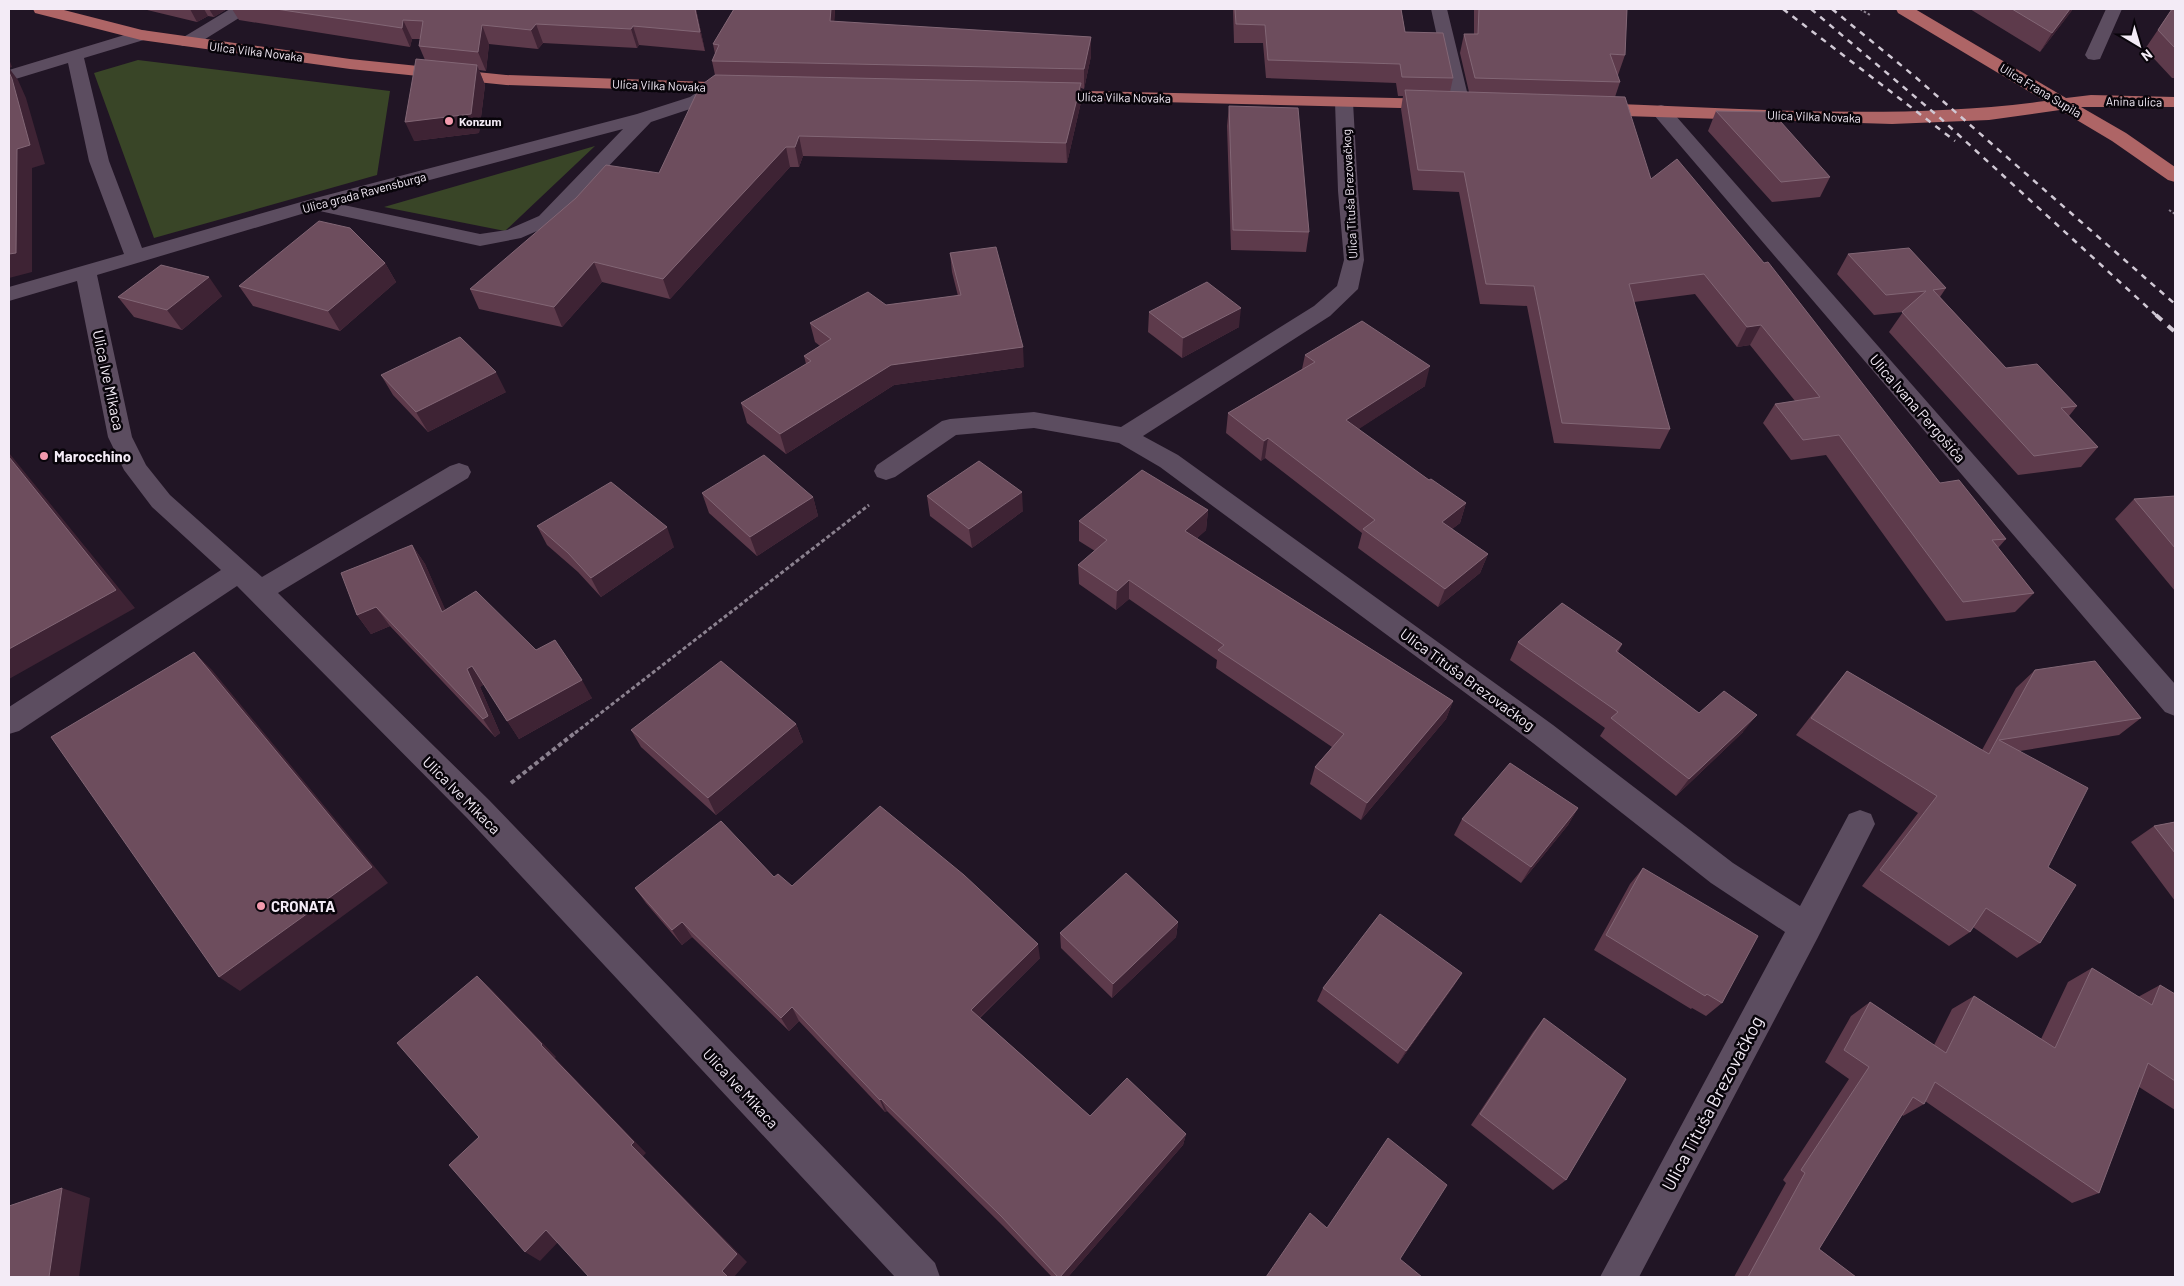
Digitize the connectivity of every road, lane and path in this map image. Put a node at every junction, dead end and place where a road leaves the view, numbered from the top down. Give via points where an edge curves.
1 (41, 9) edge
2 (241, 9) edge
3 (1439, 9) edge
4 (1904, 9) edge
5 (2114, 9) edge
6 (141, 35) junction
7 (188, 42) junction
8 (2094, 55) dead end
9 (75, 57) junction
10 (9, 76) edge
11 (717, 87) junction
12 (757, 88) edge
13 (1026, 94) edge
14 (1344, 102) junction
15 (2175, 102) edge
16 (2062, 103) junction
17 (1461, 104) junction
18 (1480, 105) edge
19 (1575, 108) edge
20 (1661, 112) junction
21 (644, 118) junction
22 (2175, 176) edge
23 (315, 204) junction
24 (135, 256) junction
25 (86, 272) junction
26 (9, 294) edge
27 (1125, 436) junction
28 (886, 471) joint
29 (459, 472) dead end
30 (249, 582) junction
31 (2175, 704) edge
32 (9, 722) edge
33 (478, 809) junction
34 (1860, 824) dead end
35 (1806, 928) junction
36 (921, 1277) edge
37 (1619, 1277) edge

1 - 6 main road, Ulica Vilka Novaka
2 - 7 street
3 - 17 street
4 - 16 main road, Ulica Frana Supila
5 - 8 street
6 - 7 main road, Ulica Vilka Novaka
6 - 9 street
7 - 11 main road, Ulica Vilka Novaka via 506,80
9 - 10 street
9 - 24 street via 99,161
11 - 12 main road, Ulica Vilka Novaka
11 - 21 street, Ulica grada Ravensburga via 696,102
13 - 14 main road, Ulica Vilka Novaka
14 - 17 main road, Ulica Vilka Novaka
14 - 27 street, Ulica Tituša Brezovačkog via 1354,260 1347,289 1322,312
15 - 16 main road, Anina ulica via 2091,100
16 - 20 main road, Ulica Vilka Novaka via 1989,114 1892,118
16 - 22 main road, Ulica Frana Supila
17 - 18 main road, Ulica Vilka Novaka
19 - 20 main road, Ulica Vilka Novaka
20 - 31 street, Ulica Ivana Pergošića
21 - 23 street, Ulica grada Ravensburga
21 - 23 street via 546,220 528,231 506,238 480,240
23 - 24 street, Ulica grada Ravensburga
24 - 25 street, Ulica grada Ravensburga
25 - 26 street, Ulica grada Ravensburga
25 - 30 street, Ulica Ive Mikaca via 120,437 136,470 161,501
27 - 28 street, Ulica Tituša Brezovačkog via 1034,420 950,427
27 - 35 street, Ulica Tituša Brezovačkog via 1177,467 1543,734 1722,873
28 - 33 path via 872,503
29 - 30 street
30 - 32 street
30 - 33 street, Ulica Ive Mikaca
33 - 36 street, Ulica Ive Mikaca
34 - 35 street, Ulica Tituša Brezovačkog
35 - 37 street, Ulica Tituša Brezovačkog

